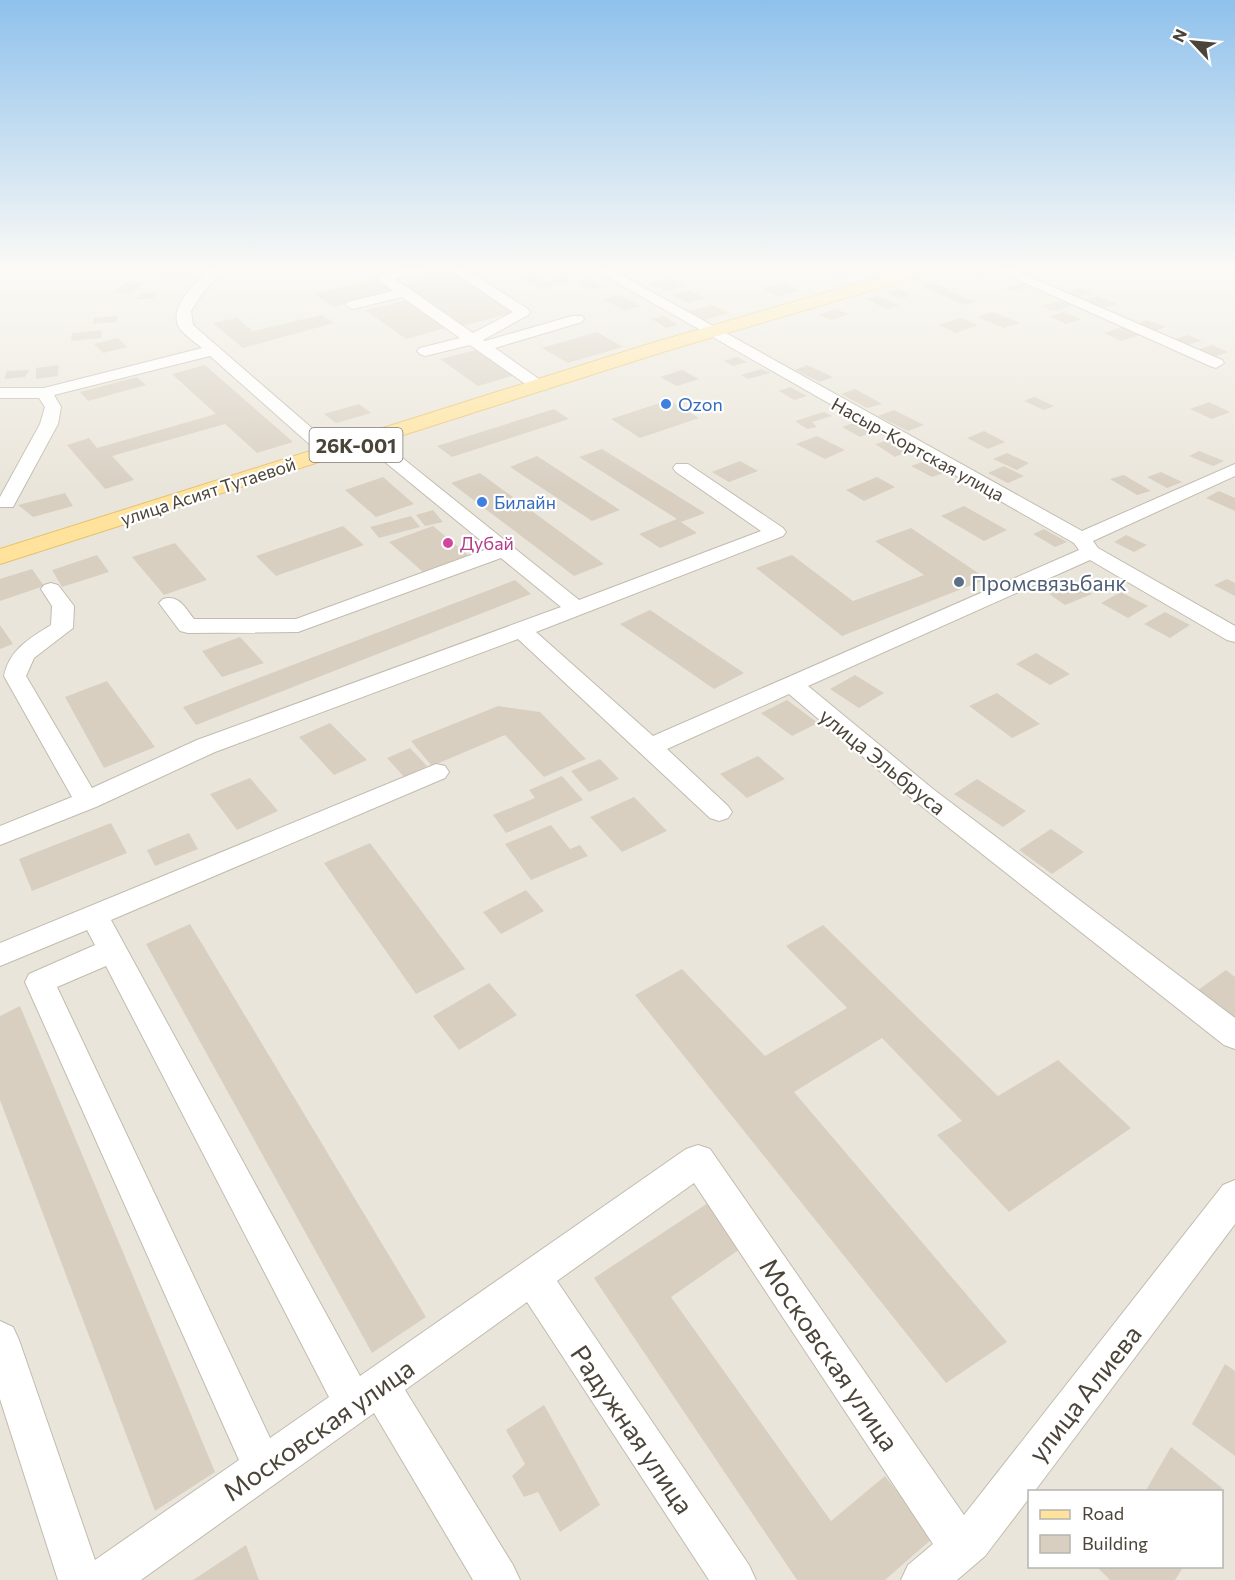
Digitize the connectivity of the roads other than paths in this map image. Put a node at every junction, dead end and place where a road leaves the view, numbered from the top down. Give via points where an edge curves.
1 (203, 341) edge
2 (474, 341) edge
3 (480, 341) edge
4 (486, 341) edge
5 (681, 341) edge
6 (728, 341) edge
7 (1165, 341) edge
8 (477, 343) junction
9 (214, 350) junction
10 (425, 351) dead end
11 (1216, 363) dead end
12 (540, 387) junction
13 (0, 393) edge
14 (44, 393) junction
15 (369, 441) junction
16 (330, 453) junction
17 (682, 468) dead end
18 (1235, 469) edge
19 (6, 503) dead end
20 (1086, 546) junction
21 (504, 550) junction
22 (0, 557) edge
23 (51, 589) dead end
24 (170, 603) dead end
25 (576, 609) junction
26 (521, 630) junction
27 (1235, 635) edge
28 (792, 685) junction
29 (650, 747) junction
30 (436, 772) dead end
31 (87, 801) junction
32 (719, 812) dead end
33 (0, 836) edge
34 (94, 916) junction
35 (112, 950) junction
36 (0, 955) edge
37 (1235, 1036) edge
38 (1234, 1201) edge
39 (532, 1278) junction
40 (0, 1340) edge
41 (367, 1395) junction
42 (263, 1468) junction
43 (962, 1548) junction
44 (80, 1580) edge
45 (104, 1580) edge
46 (498, 1580) edge
47 (734, 1580) edge
48 (923, 1580) edge

1 - 9 street
2 - 8 street
3 - 8 street
4 - 8 street
5 - 12 main road, улица Асият Тутаевой / 26К-001
6 - 20 street, Насыр-Кортская улица
7 - 11 street
8 - 10 street
8 - 12 street
9 - 14 street
9 - 16 street
12 - 15 main road, улица Асият Тутаевой / 26К-001
13 - 14 street
14 - 19 street via 53,407 49,424
15 - 16 main road, улица Асият Тутаевой / 26К-001
15 - 21 street
16 - 22 main road, улица Асият Тутаевой / 26К-001
17 - 25 street via 776,532
18 - 20 street
20 - 27 street, Насыр-Кортская улица
20 - 28 street
21 - 24 street via 298,625 188,626
21 - 25 street
23 - 31 street via 63,606 62,628 29,650 16,664 15,676
25 - 26 street
26 - 29 street
26 - 31 street via 206,746
28 - 29 street
28 - 37 street, улица Эльбруса via 924,795
29 - 32 street
30 - 34 street
31 - 33 street
34 - 35 street
34 - 36 street
35 - 41 street
35 - 42 street via 40,982
38 - 43 street, улица Алиева
39 - 41 street, Московская улица
39 - 43 street, Московская улица via 698,1160
39 - 47 street, Радужная улица
40 - 44 street
41 - 42 street, Московская улица
41 - 46 street
42 - 45 street, Московская улица
43 - 48 street, улица Алиева

